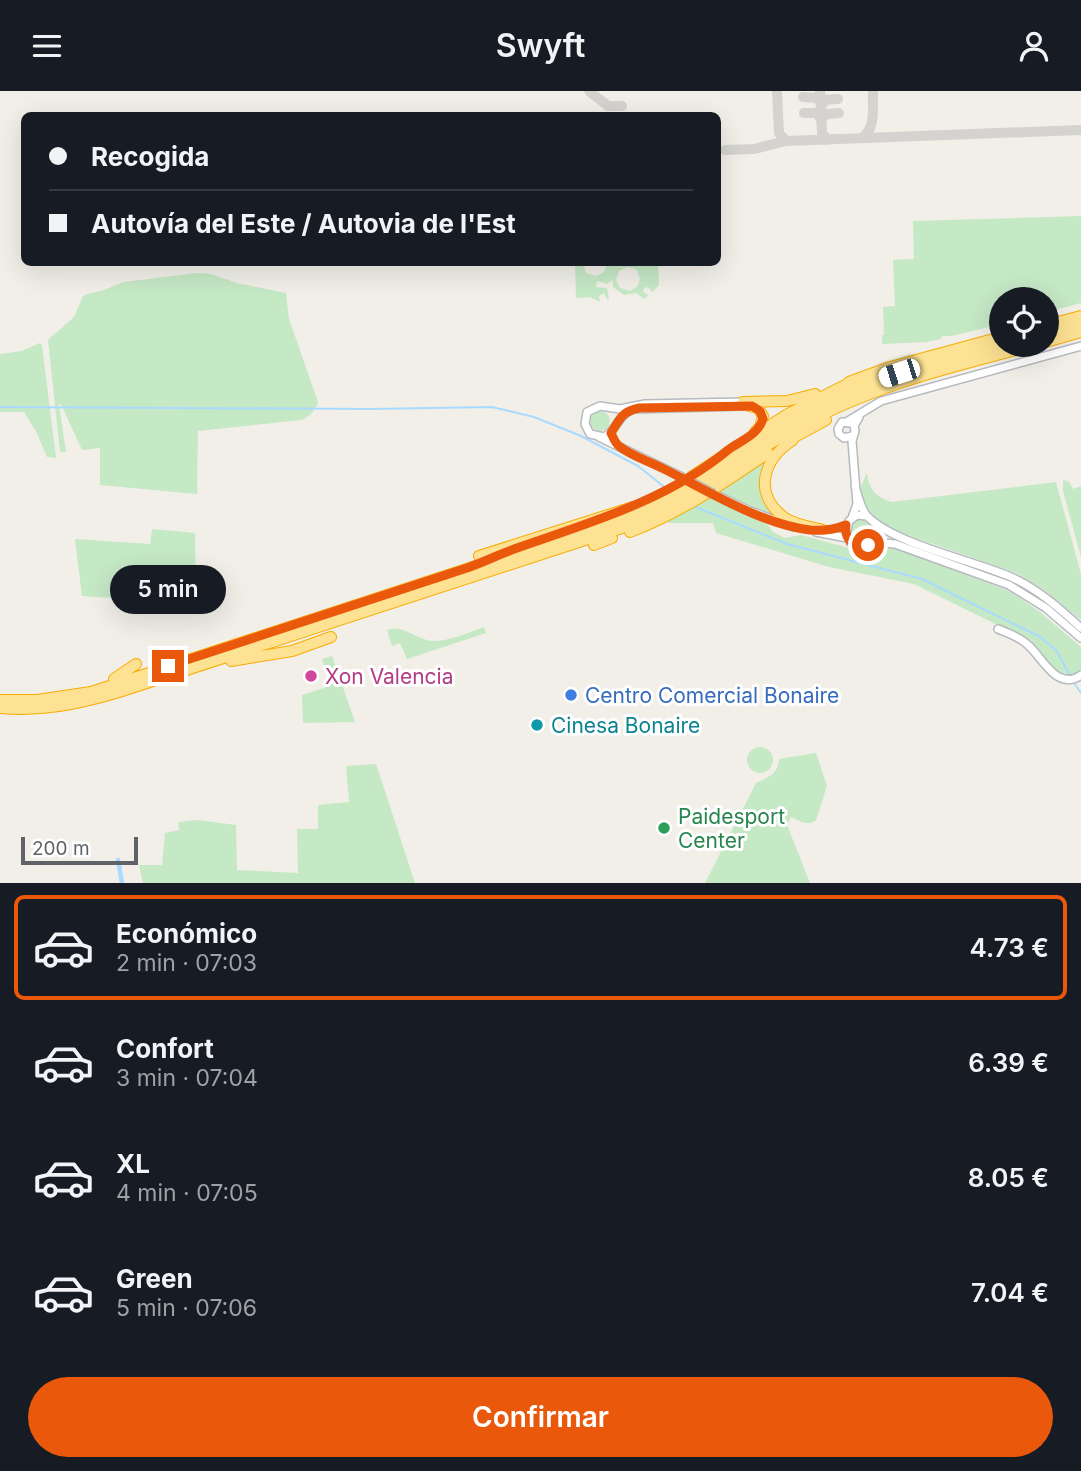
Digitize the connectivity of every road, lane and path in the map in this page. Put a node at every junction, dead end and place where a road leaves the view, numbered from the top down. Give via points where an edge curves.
1 (1081, 316) edge
2 (1059, 322) edge
3 (1081, 323) edge
4 (1059, 329) edge
5 (1081, 332) edge
6 (1059, 338) edge
7 (989, 340) edge
8 (1081, 346) edge
9 (989, 347) edge
10 (990, 357) edge
11 (982, 359) junction
12 (855, 380) junction
13 (743, 404) junction
14 (609, 408) junction
15 (616, 422) junction
16 (851, 423) junction
17 (611, 433) junction
18 (802, 433) junction
19 (599, 437) junction
20 (848, 437) junction
21 (619, 446) junction
22 (721, 457) junction
23 (705, 485) junction
24 (855, 486) junction
25 (659, 508) junction
26 (867, 516) junction
27 (852, 518) junction
28 (876, 524) junction
29 (846, 525) junction
30 (809, 530) junction
31 (823, 530) junction
32 (847, 538) junction
33 (872, 542) junction
34 (594, 545) dead end
35 (480, 560) junction
36 (1022, 592) junction
37 (1081, 628) edge
38 (998, 629) dead end
39 (331, 637) dead end
40 (1081, 638) edge
41 (1081, 644) edge
42 (136, 664) dead end
43 (197, 668) junction
44 (1080, 676) edge
45 (66, 696) junction
46 (0, 700) edge
47 (0, 708) edge

1 - 2 highway
3 - 4 highway
5 - 6 highway
7 - 12 highway
8 - 16 main road via 871,406
9 - 23 highway via 845,393 790,422
10 - 11 highway
11 - 18 highway via 870,399
11 - 23 highway via 848,401
12 - 13 highway via 808,397
12 - 22 highway
13 - 14 main road
13 - 15 main road via 639,408
13 - 22 highway via 758,408 763,416 761,425
14 - 15 main road
14 - 19 main road via 595,407 586,415 587,430
15 - 17 main road
16 - 20 main road via 855,431
16 - 20 main road via 840,424 838,429
17 - 19 main road
17 - 21 main road
18 - 23 highway
18 - 31 highway via 769,463 767,495 788,520
19 - 21 main road
20 - 24 main road
21 - 23 main road, bridge
22 - 23 highway
23 - 25 highway
23 - 25 highway
23 - 30 main road via 762,516
24 - 26 main road
24 - 27 main road
25 - 34 highway
25 - 35 highway
25 - 35 highway via 634,507
25 - 43 highway via 593,537
26 - 27 main road
26 - 28 main road
27 - 29 main road
28 - 33 main road
28 - 37 main road via 897,536 1012,577
29 - 31 main road
29 - 32 main road
30 - 31 main road
30 - 32 main road
32 - 33 main road via 858,546
33 - 36 main road via 895,544
35 - 45 highway via 90,692
36 - 40 main road
36 - 41 main road
38 - 44 main road via 1028,645 1058,678
39 - 43 highway via 292,651
42 - 45 highway via 116,679
43 - 47 highway via 80,703
45 - 46 highway

